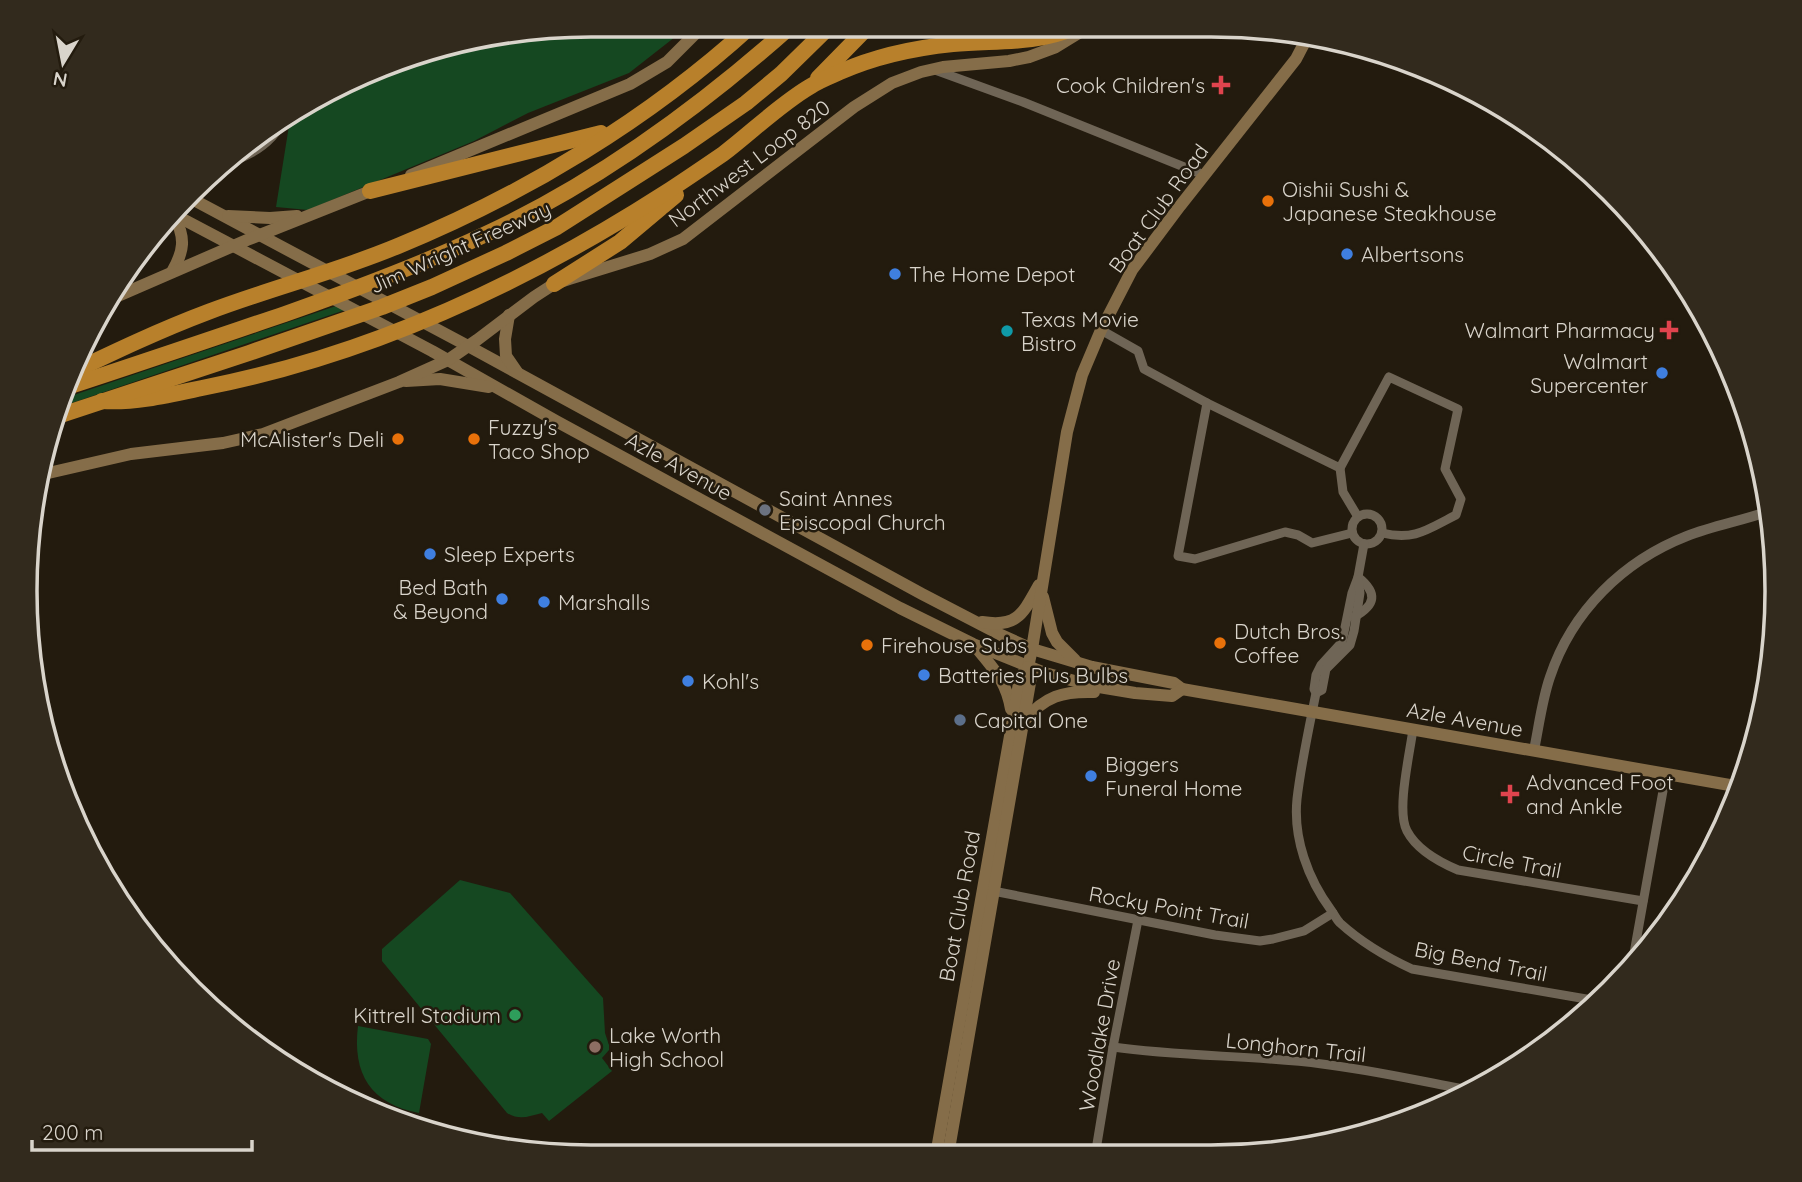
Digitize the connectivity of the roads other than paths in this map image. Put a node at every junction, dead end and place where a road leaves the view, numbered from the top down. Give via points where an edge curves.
1 (692, 37) edge
2 (735, 37) edge
3 (739, 37) edge
4 (778, 37) edge
5 (819, 37) edge
6 (858, 37) edge
7 (1044, 37) edge
8 (1072, 37) edge
9 (1304, 44) edge
10 (729, 46) junction
11 (933, 69) junction
12 (812, 85) junction
13 (617, 128) junction
14 (720, 155) junction
15 (1204, 175) junction
16 (370, 191) junction
17 (197, 202) edge
18 (311, 214) junction
19 (220, 215) junction
20 (181, 219) edge
21 (178, 222) edge
22 (258, 235) junction
23 (234, 246) junction
24 (172, 272) junction
25 (554, 284) junction
26 (124, 293) edge
27 (509, 315) junction
28 (1101, 330) junction
29 (468, 346) junction
30 (447, 359) junction
31 (85, 366) edge
32 (519, 375) junction
33 (399, 382) junction
34 (77, 384) edge
35 (501, 390) junction
36 (102, 401) junction
37 (1207, 403) junction
38 (66, 413) edge
39 (1340, 468) junction
40 (50, 473) edge
41 (1760, 513) edge
42 (1358, 517) junction
43 (805, 531) junction
44 (1352, 533) junction
45 (1382, 533) junction
46 (1364, 544) junction
47 (795, 551) junction
48 (855, 558) junction
49 (843, 578) junction
50 (1358, 578) junction
51 (1043, 579) junction
52 (1352, 618) junction
53 (972, 620) junction
54 (973, 644) junction
55 (1032, 649) junction
56 (1077, 663) junction
57 (1028, 667) junction
58 (1182, 690) junction
59 (1135, 693) junction
60 (1312, 712) junction
61 (1018, 720) junction
62 (1413, 729) junction
63 (1534, 750) junction
64 (1667, 774) junction
65 (1730, 785) edge
66 (993, 891) junction
67 (1643, 901) junction
68 (1333, 914) junction
69 (1138, 920) junction
70 (1635, 948) edge
71 (1586, 999) edge
72 (1114, 1047) junction
73 (1456, 1088) edge
74 (938, 1145) edge
75 (950, 1145) edge
76 (1097, 1145) edge

1 - 16 main road via 667,62 630,84
2 - 10 highway
3 - 10 highway
4 - 34 highway, Jim Wright Freeway via 647,141 577,186 487,234 379,281
5 - 36 highway, Jim Wright Freeway via 746,103 684,146 557,227 506,253 382,307
6 - 12 highway
7 - 12 highway via 903,51
8 - 11 main road, Northwest Loop 820 via 1029,57
9 - 15 main road, Boat Club Road
10 - 13 highway
11 - 15 street
11 - 25 main road, Northwest Loop 820 via 874,93 676,243
12 - 14 highway
13 - 16 highway
13 - 31 highway via 523,186 400,246 209,311
14 - 25 highway via 640,227
14 - 36 highway via 587,242 424,320 301,364 230,383 137,401
15 - 28 main road, Boat Club Road via 1132,270
16 - 18 main road
17 - 19 main road, Azle Avenue
18 - 19 main road via 270,218
18 - 22 main road
19 - 22 main road, Azle Avenue
20 - 23 main road, Azle Avenue
21 - 24 main road via 183,243
22 - 23 main road
22 - 29 main road, Azle Avenue
23 - 24 main road
23 - 30 main road, Azle Avenue
24 - 26 main road
25 - 27 main road, Northwest Loop 820
27 - 29 main road, Northwest Loop 820
27 - 32 main road via 506,356
28 - 37 street via 1138,351 1143,369
28 - 51 main road, Boat Club Road via 1070,416
29 - 30 main road, Northwest Loop 820
29 - 32 main road, Azle Avenue
30 - 33 main road, Northwest Loop 820
30 - 35 main road, Azle Avenue
32 - 43 main road, Azle Avenue
33 - 35 main road via 440,379
33 - 40 main road, Northwest Loop 820 via 262,434 131,454
35 - 47 main road, Azle Avenue
36 - 38 highway, Jim Wright Freeway
37 - 39 street
37 - 44 street via 1178,556 1195,559 1285,532 1312,543
39 - 42 street via 1343,492
39 - 45 street via 1389,377 1458,410 1445,469 1461,499 1456,515 1413,536
41 - 63 street via 1660,548 1604,589 1559,653
42 - 44 street
42 - 45 street via 1375,516
43 - 47 main road
43 - 48 main road, Azle Avenue
44 - 46 street
45 - 46 street via 1377,541
46 - 50 street
47 - 49 main road, Azle Avenue
48 - 49 main road
48 - 53 main road, Azle Avenue
49 - 54 main road, Azle Avenue
50 - 52 street via 1352,593
50 - 52 street via 1369,586 1371,601
51 - 53 main road, Azle Avenue via 1015,620
51 - 55 main road, Boat Club Road
51 - 56 main road via 1052,633
52 - 60 street, Big Bend Trail via 1342,642 1317,675
53 - 55 main road, Azle Avenue
54 - 57 main road, Azle Avenue
54 - 61 main road via 1005,685
55 - 56 main road, Azle Avenue
55 - 57 main road, Boat Club Road
56 - 58 main road, Azle Avenue via 1174,683
57 - 59 main road, Azle Avenue
57 - 61 main road, Boat Club Road via 1031,677
58 - 59 main road, Azle Avenue via 1172,695
58 - 60 main road, Azle Avenue
59 - 61 main road via 1058,695
60 - 62 main road, Azle Avenue
60 - 68 street, Big Bend Trail via 1297,801 1298,836 1313,882
61 - 66 main road, Boat Club Road
61 - 74 main road, Boat Club Road
62 - 63 main road, Azle Avenue
62 - 67 street, Circle Trail via 1403,819 1406,831 1424,851 1458,870
63 - 64 main road, Azle Avenue
64 - 65 main road, Azle Avenue
64 - 67 street
66 - 69 street, Rocky Point Trail
66 - 75 main road, Boat Club Road
67 - 70 street
68 - 69 street, Rocky Point Trail via 1304,931 1260,941
68 - 71 street, Big Bend Trail via 1362,941 1412,969
69 - 72 street, Woodlake Drive
72 - 73 street, Longhorn Trail via 1322,1064
72 - 76 street, Woodlake Drive

